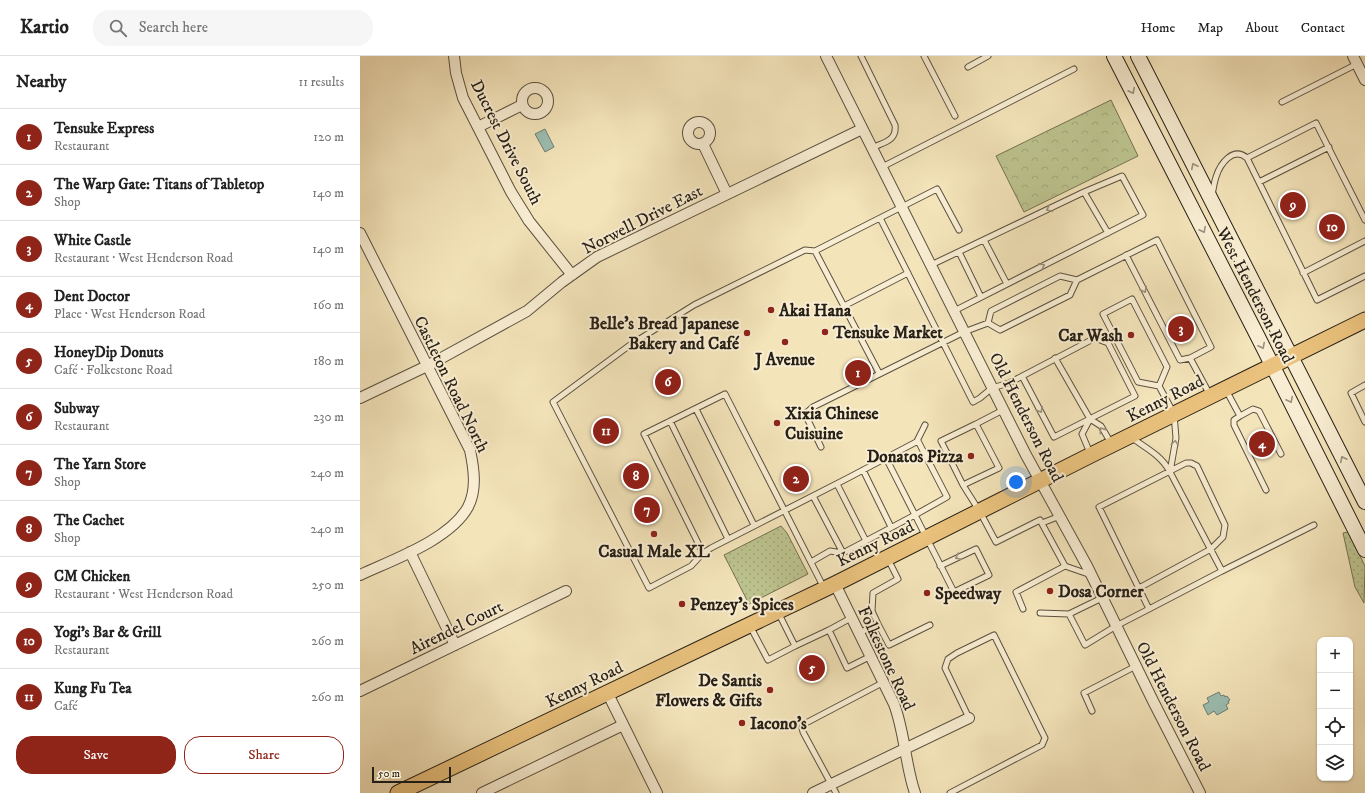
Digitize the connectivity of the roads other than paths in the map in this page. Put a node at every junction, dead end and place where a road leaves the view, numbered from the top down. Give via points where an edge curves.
1 (454, 56) edge
2 (826, 56) edge
3 (861, 56) edge
4 (924, 56) edge
5 (988, 56) edge
6 (1114, 56) edge
7 (1138, 56) edge
8 (1355, 60) edge
9 (968, 67) dead end
10 (1074, 69) dead end
11 (1365, 80) edge
12 (1282, 102) dead end
13 (522, 105) dead end
14 (955, 116) dead end
15 (478, 127) junction
16 (862, 129) junction
17 (703, 144) dead end
18 (1329, 147) junction
19 (872, 148) junction
20 (1247, 158) junction
21 (882, 167) junction
22 (1259, 182) junction
23 (1084, 192) junction
24 (727, 194) junction
25 (1212, 201) junction
26 (902, 207) junction
27 (880, 218) junction
28 (1365, 220) edge
29 (959, 230) dead end
30 (360, 233) edge
31 (1108, 233) junction
32 (984, 240) junction
33 (1365, 241) edge
34 (815, 250) junction
35 (959, 252) junction
36 (1126, 255) junction
37 (931, 265) junction
38 (908, 273) junction
39 (1303, 273) junction
40 (572, 275) junction
41 (1365, 276) edge
42 (1077, 280) junction
43 (1007, 284) junction
44 (981, 297) junction
45 (844, 306) junction
46 (954, 311) junction
47 (1365, 320) edge
48 (988, 323) junction
49 (964, 332) junction
50 (943, 342) junction
51 (1291, 356) junction
52 (1055, 358) junction
53 (1190, 358) junction
54 (1272, 365) junction
55 (427, 366) junction
56 (879, 373) junction
57 (1022, 376) junction
58 (1365, 385) edge
59 (1159, 386) junction
60 (992, 388) junction
61 (1225, 389) junction
62 (1210, 396) junction
63 (360, 398) edge
64 (696, 408) junction
65 (1004, 410) junction
66 (1174, 414) junction
67 (1240, 416) junction
68 (1090, 419) junction
69 (670, 421) junction
70 (1365, 422) edge
71 (976, 424) junction
72 (925, 425) dead end
73 (1130, 436) junction
74 (917, 441) junction
75 (1112, 445) junction
76 (822, 447) dead end
77 (1281, 454) dead end
78 (1091, 455) junction
79 (886, 458) junction
80 (863, 470) junction
81 (1170, 472) junction
82 (1041, 480) junction
83 (837, 484) junction
84 (963, 485) junction
85 (1266, 490) dead end
86 (813, 496) junction
87 (1364, 496) edge
88 (784, 510) junction
89 (980, 512) junction
90 (915, 515) junction
91 (1060, 516) junction
92 (1042, 523) junction
93 (754, 525) junction
94 (1314, 525) dead end
95 (892, 527) junction
96 (728, 539) junction
97 (927, 539) junction
98 (866, 541) junction
99 (1211, 548) junction
100 (1365, 550) edge
101 (410, 552) junction
102 (703, 553) junction
103 (843, 553) junction
104 (888, 558) junction
105 (811, 562) junction
106 (940, 566) junction
107 (1065, 566) junction
108 (1222, 571) junction
109 (360, 575) edge
110 (1091, 575) junction
111 (830, 587) junction
112 (1139, 588) junction
113 (566, 591) dead end
114 (1102, 598) junction
115 (1023, 609) dead end
116 (1149, 609) junction
117 (777, 612) junction
118 (1040, 613) dead end
119 (1069, 614) junction
120 (851, 618) junction
121 (878, 624) junction
122 (750, 625) junction
123 (930, 625) dead end
124 (1116, 626) junction
125 (829, 630) junction
126 (859, 633) junction
127 (455, 645) junction
128 (795, 646) junction
129 (871, 655) junction
130 (1136, 666) junction
131 (884, 682) junction
132 (360, 691) edge
133 (608, 694) junction
134 (1092, 711) dead end
135 (969, 718) joint
136 (624, 725) junction
137 (906, 749) junction
138 (834, 789) edge
139 (398, 793) edge
140 (482, 793) edge
141 (657, 793) edge
142 (813, 793) edge
143 (916, 793) edge
144 (950, 793) edge
145 (1200, 793) edge

1 - 15 street, Ducrest Drive South via 463,98
2 - 16 street, Old Henderson Road
3 - 19 lane via 895,125 896,132 893,137
4 - 14 lane
5 - 9 lane
6 -> 54 main road, West Henderson Road
25 -> 7 main road, West Henderson Road
8 - 11 street
8 - 12 lane
10 - 21 lane
13 - 15 street
15 - 40 street, Ducrest Drive South via 511,192 533,226
16 - 19 street, Old Henderson Road
16 - 24 street, Norwell Drive East
17 - 24 street
18 - 20 lane via 1316,123
18 - 22 lane
18 - 28 lane
19 - 21 street, Old Henderson Road
20 - 22 lane
20 - 25 lane via 1240,153 1225,160 1216,176
21 - 26 street, Old Henderson Road
22 - 39 lane
23 - 31 lane
23 - 31 lane via 1122,176 1143,215
23 -> 32 lane
24 - 40 street, Norwell Drive East via 597,257
25 - 51 main road, West Henderson Road
26 - 27 lane
26 - 29 lane via 938,189
26 - 37 street, Old Henderson Road
27 - 34 lane
27 - 38 lane
30 - 55 street, Castleton Road North
43 -> 31 lane
32 - 35 lane
32 - 43 lane
33 - 39 lane
34 - 45 lane
34 - 102 lane via 805,250 694,305 630,345 553,402 649,588 692,566
35 - 37 lane
35 - 44 lane
36 - 42 lane
36 -> 53 lane via 1180,360
36 - 53 lane via 1157,240 1211,347
37 - 46 street, Old Henderson Road
38 - 45 lane
38 - 50 lane
39 - 41 lane via 1317,300
40 - 55 street, Norwell Drive East via 527,311
42 - 48 lane via 1060,276 991,311
42 - 48 lane via 1070,295 1000,330
43 - 44 lane
44 - 46 lane
45 - 56 lane
46 - 49 street, Old Henderson Road
47 - 51 main road, Kenny Road
48 - 49 lane
49 - 50 lane
49 - 60 street, Old Henderson Road
50 - 56 lane
50 - 60 lane via 974,402
51 - 54 main road, Kenny Road
87 -> 51 main road, West Henderson Road
52 - 57 lane
52 - 68 lane
52 - 68 lane via 1095,338 1108,343 1135,396
53 - 62 lane
54 - 61 main road, Kenny Road
54 -> 100 main road, West Henderson Road
55 - 63 street, Norwell Drive East
55 - 101 street, Castleton Road North via 470,450 474,466 473,492 464,513 447,531
56 - 76 lane via 813,407 805,414
57 - 60 lane
57 -> 68 lane via 1054,437
58 - 70 lane via 1350,393
59 - 59 lane via 1167,367 1132,299 1103,314 1138,382
59 - 66 lane
60 - 65 street, Old Henderson Road
61 - 62 main road, Kenny Road
61 - 67 lane
62 - 66 main road, Kenny Road
64 - 69 lane
64 - 88 lane via 725,394
64 - 93 lane
65 - 71 lane
65 - 82 street, Old Henderson Road
66 - 73 main road, Kenny Road
81 -> 66 lane via 1176,438
67 - 77 lane via 1253,409 1259,411
67 - 85 lane via 1234,420 1234,425
75 -> 68 lane via 1101,426
68 - 78 lane via 1082,434
69 - 96 lane
69 - 102 lane via 644,434
71 - 84 lane via 941,442
71 - 84 lane via 998,468
72 - 74 lane
73 - 75 main road, Kenny Road
73 - 81 lane via 1165,463
74 - 79 lane
74 - 90 lane via 947,497
75 - 78 main road, Kenny Road
78 - 82 main road, Kenny Road
79 - 80 lane
79 - 90 lane
80 - 83 lane
80 - 95 lane
81 - 99 lane
81 - 99 lane via 1186,463 1197,466 1226,525 1222,537
81 - 112 lane via 1100,507
82 - 89 main road, Kenny Road
82 - 91 street, Old Henderson Road
83 - 86 lane
83 - 98 lane
84 - 89 lane
86 - 88 lane
86 - 103 lane
88 - 93 lane
88 - 105 lane
89 - 92 lane via 996,542 1040,520
89 - 97 main road, Kenny Road
90 - 95 lane
90 - 97 lane
91 - 92 lane
91 - 110 street, Old Henderson Road
92 - 107 lane
93 - 96 lane
94 - 108 lane
95 - 98 lane
96 - 102 lane
97 - 104 main road, Kenny Road
97 - 106 lane
98 - 103 lane
99 - 108 lane
99 - 112 lane
101 - 109 street, Castleton Road North
101 - 127 street
103 - 105 lane via 830,551
104 - 111 main road, Kenny Road
104 - 121 lane via 898,579 873,593 872,611
105 - 111 lane
106 -> 106 lane via 954,592 989,575 976,548
107 - 110 lane
107 - 115 lane via 1016,592
108 - 116 lane
110 - 114 street, Old Henderson Road
111 - 117 main road, Kenny Road
111 - 120 street, Folkestone Road
112 - 116 lane
113 - 127 street, Airendel Court
114 - 119 lane
114 - 124 street, Old Henderson Road
116 - 124 lane
117 - 122 main road, Kenny Road
117 - 128 lane
118 - 119 lane
119 - 124 lane via 1085,645
120 - 125 lane
120 - 126 street, Folkestone Road
121 - 123 lane via 889,645
121 - 126 lane
122 - 128 lane via 768,660
122 - 133 main road, Kenny Road
124 - 130 street, Old Henderson Road
125 - 128 lane
125 - 129 lane via 847,668
126 - 129 street, Folkestone Road
127 - 132 street, Airendel Court
129 - 131 street, Folkestone Road
130 - 134 lane via 1084,693
130 - 145 street, Old Henderson Road
131 - 137 street, Folkestone Road via 897,711
131 - 138 lane via 804,724 802,728
133 - 136 street
133 - 139 main road, Kenny Road
135 - 137 street
135 - 144 lane via 945,668 948,659 994,635 1045,738 1042,744
136 - 140 street
136 - 141 street
137 - 138 street
137 - 143 street, Folkestone Road
138 - 142 street

